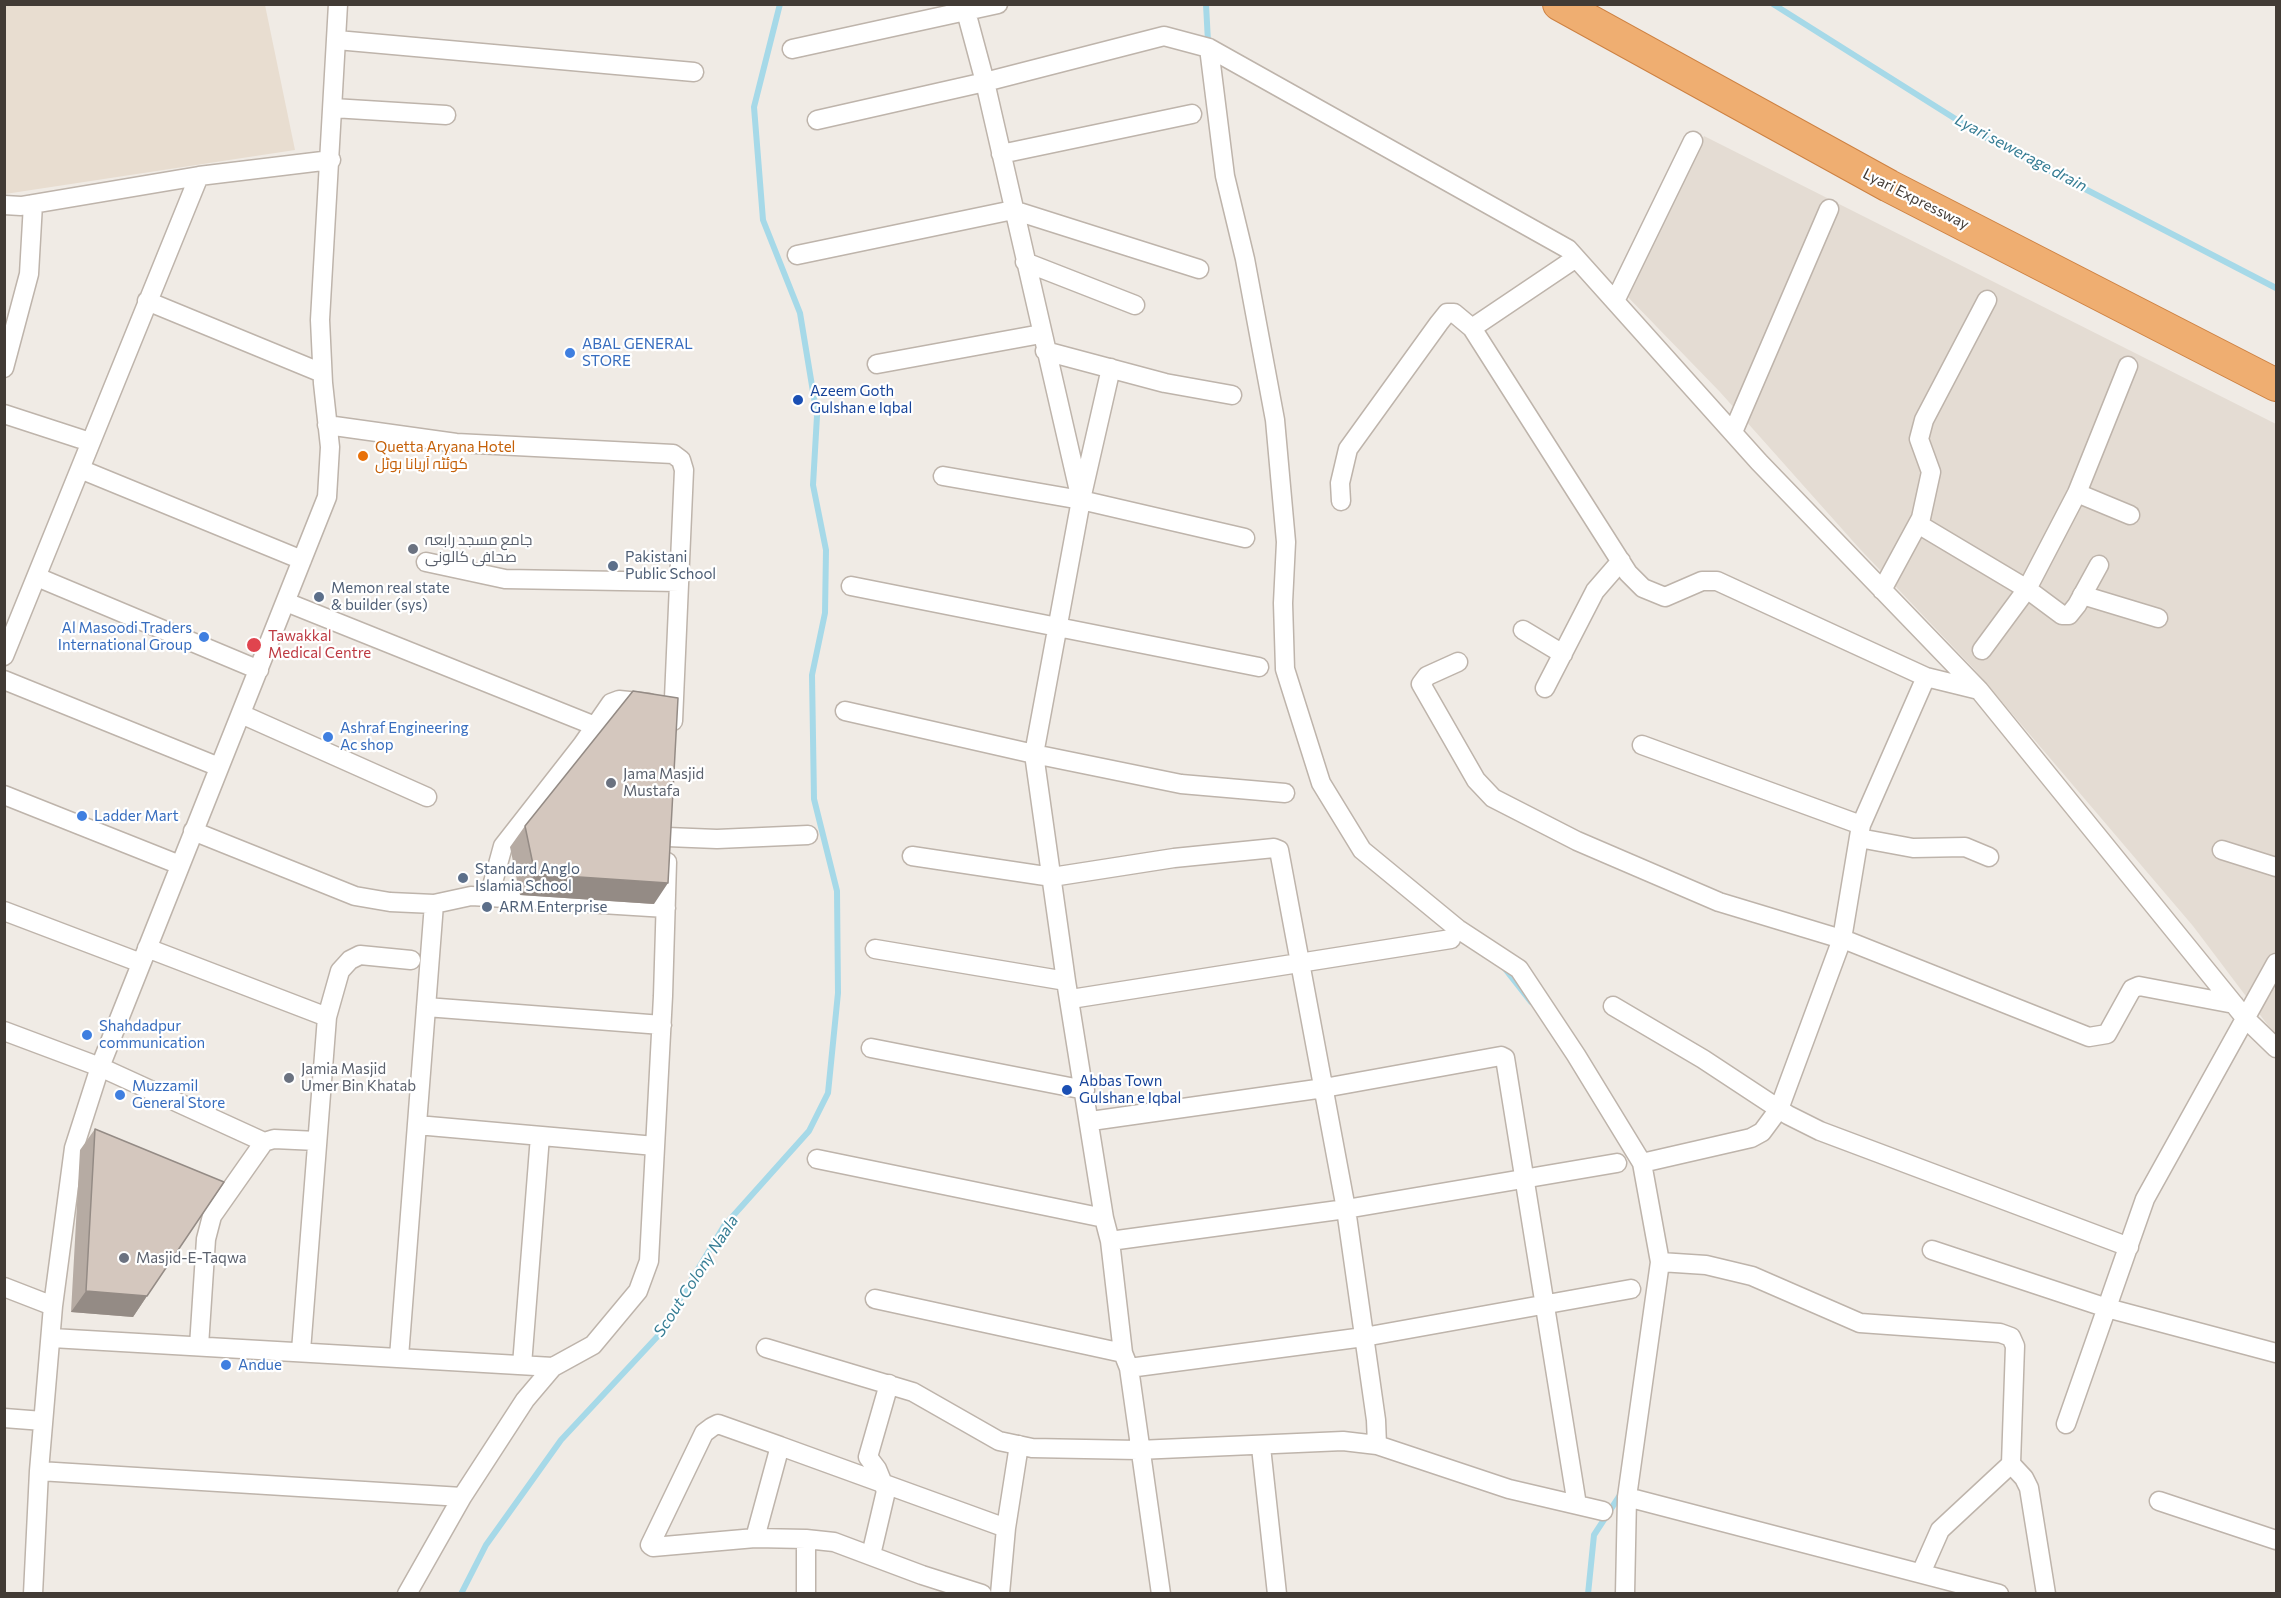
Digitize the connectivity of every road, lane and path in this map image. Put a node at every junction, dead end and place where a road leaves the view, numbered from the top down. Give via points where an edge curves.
1 (338, 4) edge
2 (998, 4) edge
3 (1559, 4) edge
4 (965, 9) edge
5 (337, 40) junction
6 (1209, 48) junction
7 (792, 49) dead end
8 (694, 72) dead end
9 (985, 82) junction
10 (333, 108) junction
11 (1192, 114) dead end
12 (446, 115) dead end
13 (817, 120) dead end
14 (1693, 141) dead end
15 (1001, 154) junction
16 (331, 160) junction
17 (199, 176) junction
18 (33, 204) junction
19 (4, 205) edge
20 (1829, 209) dead end
21 (1013, 210) junction
22 (797, 255) dead end
23 (1576, 258) junction
24 (1025, 262) junction
25 (1199, 269) dead end
26 (1987, 300) dead end
27 (1615, 301) junction
28 (147, 302) junction
29 (1135, 305) dead end
30 (1472, 328) junction
31 (1043, 342) junction
32 (877, 364) dead end
33 (2128, 366) dead end
34 (4, 368) edge
35 (1111, 368) junction
36 (322, 373) junction
37 (2277, 386) edge
38 (1232, 395) dead end
39 (4, 414) edge
40 (327, 425) junction
41 (1732, 432) junction
42 (90, 442) junction
43 (80, 470) junction
44 (943, 476) dead end
45 (2077, 493) junction
46 (1081, 500) junction
47 (1341, 501) dead end
48 (2130, 515) dead end
49 (1918, 524) junction
50 (1245, 538) dead end
51 (303, 560) junction
52 (1621, 561) junction
53 (426, 562) dead end
54 (2099, 565) dead end
55 (37, 577) junction
56 (679, 582) junction
57 (851, 586) dead end
58 (2027, 589) junction
59 (1882, 590) junction
60 (2082, 595) junction
61 (286, 602) junction
62 (2158, 618) dead end
63 (1059, 629) junction
64 (1522, 630) dead end
65 (1982, 650) dead end
66 (1563, 654) junction
67 (4, 656) edge
68 (1458, 662) dead end
69 (1259, 667) dead end
70 (259, 670) junction
71 (1926, 677) junction
72 (4, 680) edge
73 (1545, 688) dead end
74 (1978, 690) junction
75 (673, 706) junction
76 (845, 711) dead end
77 (241, 714) junction
78 (595, 726) junction
79 (672, 742) edge
80 (1642, 745) dead end
81 (1034, 754) junction
82 (219, 767) junction
83 (1285, 793) dead end
84 (4, 795) edge
85 (427, 797) dead end
86 (668, 813) edge
87 (193, 831) junction
88 (1860, 832) junction
89 (808, 835) dead end
90 (667, 837) junction
91 (2222, 850) dead end
92 (912, 856) dead end
93 (1989, 857) dead end
94 (180, 865) junction
95 (2277, 867) edge
96 (1052, 877) junction
97 (489, 897) junction
98 (434, 904) junction
99 (666, 908) junction
100 (4, 911) edge
101 (1451, 939) dead end
102 (1842, 939) junction
103 (875, 949) dead end
104 (144, 956) junction
105 (411, 960) dead end
106 (1301, 963) junction
107 (2277, 963) edge
108 (1069, 990) junction
109 (2234, 1004) junction
110 (1613, 1006) dead end
111 (426, 1007) junction
112 (327, 1017) junction
113 (2246, 1019) junction
114 (662, 1025) junction
115 (4, 1031) edge
116 (871, 1048) dead end
117 (2277, 1048) edge
118 (100, 1067) junction
119 (1324, 1088) junction
120 (1085, 1090) junction
121 (1779, 1109) junction
122 (1091, 1121) junction
123 (417, 1125) junction
124 (540, 1136) junction
125 (317, 1141) junction
126 (264, 1142) junction
127 (655, 1146) junction
128 (817, 1159) dead end
129 (1617, 1163) dead end
130 (1642, 1163) junction
131 (1527, 1178) junction
132 (1346, 1209) junction
133 (1104, 1218) junction
134 (1110, 1241) junction
135 (2129, 1247) junction
136 (1932, 1250) dead end
137 (1660, 1262) junction
138 (4, 1287) edge
139 (1631, 1289) dead end
140 (875, 1299) dead end
141 (1547, 1304) junction
142 (52, 1306) junction
143 (2107, 1308) junction
144 (1364, 1337) junction
145 (52, 1338) junction
146 (199, 1346) junction
147 (766, 1348) dead end
148 (301, 1351) junction
149 (2277, 1353) edge
150 (399, 1357) junction
151 (1126, 1361) junction
152 (522, 1365) junction
153 (553, 1367) junction
154 (889, 1384) junction
155 (4, 1418) edge
156 (43, 1420) junction
157 (2066, 1424) dead end
158 (1019, 1445) junction
159 (1377, 1445) junction
160 (780, 1446) junction
161 (1261, 1447) junction
162 (1138, 1450) junction
163 (2011, 1464) junction
164 (39, 1471) junction
165 (882, 1482) junction
166 (462, 1497) junction
167 (1627, 1497) junction
168 (2159, 1501) dead end
169 (1577, 1505) junction
170 (1603, 1511) dead end
171 (1006, 1528) junction
172 (754, 1538) junction
173 (806, 1539) junction
174 (2277, 1540) edge
175 (871, 1555) junction
176 (1921, 1573) junction
177 (949, 1588) edge
178 (33, 1593) edge
179 (407, 1593) edge
180 (806, 1593) edge
181 (982, 1593) edge
182 (1000, 1593) edge
183 (1161, 1593) edge
184 (1277, 1593) edge
185 (1625, 1593) edge
186 (1998, 1593) edge
187 (2046, 1593) edge

1 - 5 street
2 - 4 street
3 - 37 highway, Lyari Expressway via 1888,186
4 - 7 street
4 - 9 street
5 - 8 street
5 - 10 street
6 - 9 street via 1164,36
6 - 23 street via 1568,249
6 - 130 street via 1226,176 1275,420 1286,542 1285,669 1321,783 1362,850 1458,929 1519,969
9 - 13 street
9 - 15 street
10 - 12 street
10 - 16 street
11 - 15 street
14 - 27 street
15 - 21 street
16 - 17 street
16 - 36 street via 321,320
17 - 18 street
17 - 28 street
18 - 19 street
18 - 34 street via 29,274
20 - 41 street
21 - 22 street
21 - 24 street
21 - 25 street
23 - 27 street
23 - 30 street
24 - 29 street
24 - 31 street
26 - 49 street via 1924,420 1919,439 1931,472
27 - 41 street
28 - 36 street
28 - 42 street
30 - 47 street via 1454,313 1447,314 1439,323 1348,449 1340,483
30 - 52 street
31 - 32 street
31 - 35 street
31 - 46 street
33 - 45 street
35 - 38 street via 1174,386
35 - 46 street
36 - 40 street
39 - 42 street
40 - 51 street via 327,497
40 - 56 street via 456,443 673,454 681,460 684,470
41 - 59 street
42 - 43 street
43 - 51 street
43 - 55 street
44 - 46 street
45 - 48 street
45 - 58 street
46 - 50 street
46 - 63 street
49 - 58 street
49 - 59 street
51 - 61 street
52 - 66 street via 1595,591
52 - 71 street via 1628,573 1654,594 1665,597 1702,581 1717,581
53 - 56 street via 504,579
54 - 60 street
55 - 67 street
55 - 70 street
56 - 75 street
57 - 63 street
58 - 60 street via 2062,615 2069,615
58 - 65 street
59 - 74 street
60 - 62 street
61 - 70 street
61 - 78 street
63 - 69 street
63 - 81 street
64 - 66 street
66 - 73 street
68 - 102 street via 1427,676 1421,684 1476,780 1493,798 1577,841 1719,902
70 - 77 street
71 - 74 street
71 - 88 street
72 - 82 street
74 - 109 street
75 - 78 street via 619,700 611,703
75 - 79 street
76 - 81 street
77 - 82 street
77 - 85 street
78 - 97 street via 502,846
80 - 88 street
81 - 83 street via 1181,784
81 - 96 street
82 - 87 street
84 - 94 street
86 - 90 street
87 - 94 street
87 - 98 street via 355,896
88 - 93 street via 1913,848 1965,847
88 - 102 street
89 - 90 street
90 - 99 street
91 - 95 street
92 - 96 street
94 - 104 street
96 - 106 street via 1174,858 1279,849
96 - 108 street
97 - 98 street
97 - 99 street
98 - 111 street
99 - 114 street
100 - 104 street
101 - 106 street
102 - 109 street via 2089,1038 2107,1034 2132,989 2139,986
102 - 121 street
103 - 108 street
104 - 112 street
104 - 118 street
105 - 112 street via 360,955 350,960 340,971
106 - 108 street
106 - 119 street
107 - 113 street
108 - 120 street
109 - 113 street
110 - 121 street
111 - 114 street
111 - 123 street
112 - 125 street
113 - 117 street
113 - 135 street via 2145,1199
114 - 127 street
115 - 118 street
116 - 120 street
118 - 126 street
118 - 142 street via 74,1148
119 - 122 street
119 - 131 street via 1501,1056 1507,1065
119 - 132 street
120 - 122 street
121 - 130 street via 1762,1132 1751,1138
121 - 135 street via 1820,1131
122 - 133 street
123 - 124 street
123 - 150 street
124 - 127 street
124 - 152 street
125 - 126 street
125 - 148 street
126 - 146 street via 212,1216 206,1239
127 - 153 street via 649,1262 638,1291 593,1345
128 - 133 street
129 - 131 street
130 - 137 street
131 - 132 street
131 - 141 street
132 - 134 street
132 - 144 street
133 - 134 street
134 - 151 street
135 - 143 street
136 - 143 street
137 - 163 street via 1706,1265 1752,1276 1860,1323 2011,1337 2015,1346
137 - 167 street
138 - 142 street
139 - 141 street
140 - 151 street
141 - 144 street
141 - 169 street
142 - 145 street
143 - 149 street
143 - 157 street
144 - 151 street
144 - 159 street
145 - 146 street
145 - 156 street
146 - 148 street
147 - 154 street
148 - 150 street
150 - 152 street
151 - 162 street
152 - 153 street
153 - 166 street via 525,1400
154 - 158 street via 913,1392 999,1441
154 - 165 street via 868,1457
155 - 156 street
156 - 164 street
158 - 162 street
158 - 171 street
159 - 161 street via 1343,1441
159 - 169 street via 1509,1489
160 - 165 street
160 - 172 street
160 - 172 street via 718,1424 712,1426 704,1433 650,1541 653,1547
161 - 162 street
161 - 184 street
162 - 183 street
163 - 176 street via 1940,1530
163 - 187 street via 2029,1488
164 - 166 street
164 - 178 street
165 - 171 street
165 - 175 street via 886,1491
166 - 179 street
167 - 176 street
167 - 185 street
168 - 174 street
169 - 170 street
171 - 182 street
172 - 173 street
173 - 175 street via 834,1542
173 - 180 street
175 - 177 street
176 - 186 street
177 - 181 street

